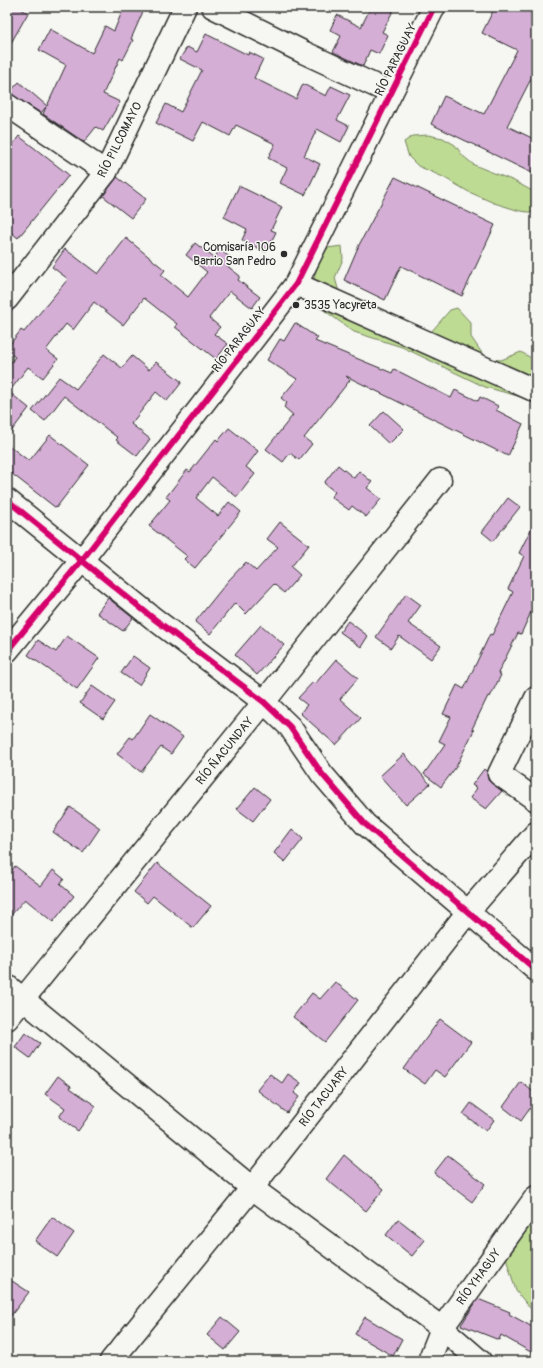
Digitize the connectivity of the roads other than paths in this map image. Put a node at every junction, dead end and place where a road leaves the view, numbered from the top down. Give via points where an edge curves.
1 (185, 7) edge
2 (213, 7) edge
3 (434, 7) edge
4 (391, 93) junction
5 (7, 105) edge
6 (106, 172) junction
7 (296, 284) junction
8 (7, 299) edge
9 (536, 392) edge
10 (440, 480) dead end
11 (7, 500) edge
12 (82, 560) junction
13 (7, 651) edge
14 (536, 698) edge
15 (264, 702) junction
16 (536, 800) edge
17 (536, 833) edge
18 (468, 913) junction
19 (536, 970) edge
20 (15, 993) edge
21 (7, 1020) edge
22 (252, 1188) junction
23 (536, 1197) edge
24 (442, 1328) junction
25 (111, 1361) edge
26 (429, 1361) edge
27 (480, 1361) edge

1 - 6 street, RÍO PILCOMAYO
2 - 4 street
3 - 4 street, RÍO PARAGUAY
4 - 7 street, RÍO PARAGUAY
5 - 6 street
6 - 8 street, RÍO PILCOMAYO
7 - 9 street
7 - 12 street, RÍO PARAGUAY
10 - 15 street, RÍO ÑACUNDAY
11 - 12 street
12 - 13 street, RÍO PARAGUAY
12 - 15 street
14 - 16 street via 499,774
15 - 18 street via 290,727 322,774 365,824
15 - 20 street, RÍO ÑACUNDAY
17 - 18 street, RÍO TACUARY
18 - 19 street
18 - 22 street, RÍO TACUARY
20 - 21 street, RÍO ÑACUNDAY
20 - 22 street
22 - 24 street
22 - 25 street, RÍO TACUARY
23 - 24 street, RÍO YHAGUY
24 - 26 street, RÍO YHAGUY
24 - 27 street

